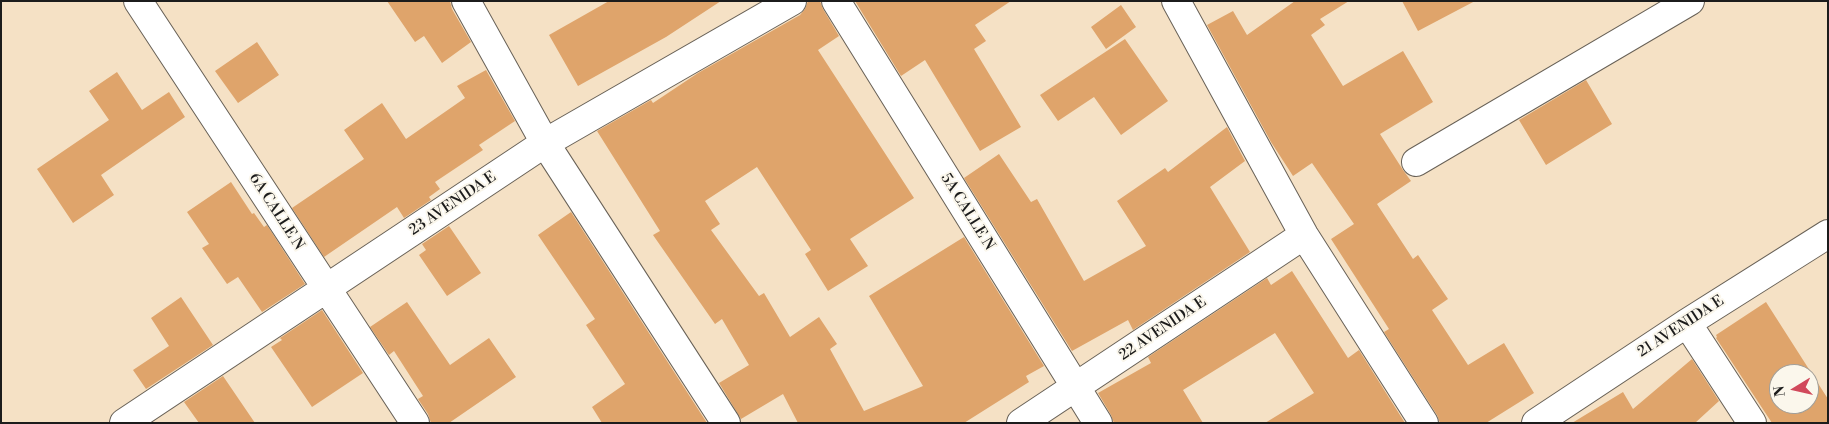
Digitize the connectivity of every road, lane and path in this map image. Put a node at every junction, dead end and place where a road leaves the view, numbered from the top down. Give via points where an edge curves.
1 (138, 1) edge
2 (466, 1) edge
3 (792, 1) edge
4 (836, 1) edge
5 (1176, 1) edge
6 (1690, 1) edge
7 (545, 143) junction
8 (1416, 162) dead end
9 (1828, 234) edge
10 (1304, 235) junction
11 (327, 289) junction
12 (1687, 323) junction
13 (1076, 387) junction
14 (124, 423) edge
15 (415, 423) edge
16 (726, 423) edge
17 (1021, 423) edge
18 (1098, 423) edge
19 (1424, 423) edge
20 (1536, 423) edge
21 (1752, 423) edge

1 - 11 street, 6A CALLE N
2 - 7 street
3 - 7 street, 23 AVENIDA E
4 - 13 street, 5A CALLE N
5 - 10 street
6 - 8 street
7 - 11 street, 23 AVENIDA E
7 - 16 street
9 - 12 street, 21 AVENIDA E
10 - 13 street, 22 AVENIDA E
10 - 19 street
11 - 14 street, 23 AVENIDA E
11 - 15 street, 6A CALLE N
12 - 20 street, 21 AVENIDA E
12 - 21 street
13 - 17 street, 22 AVENIDA E
13 - 18 street, 5A CALLE N

